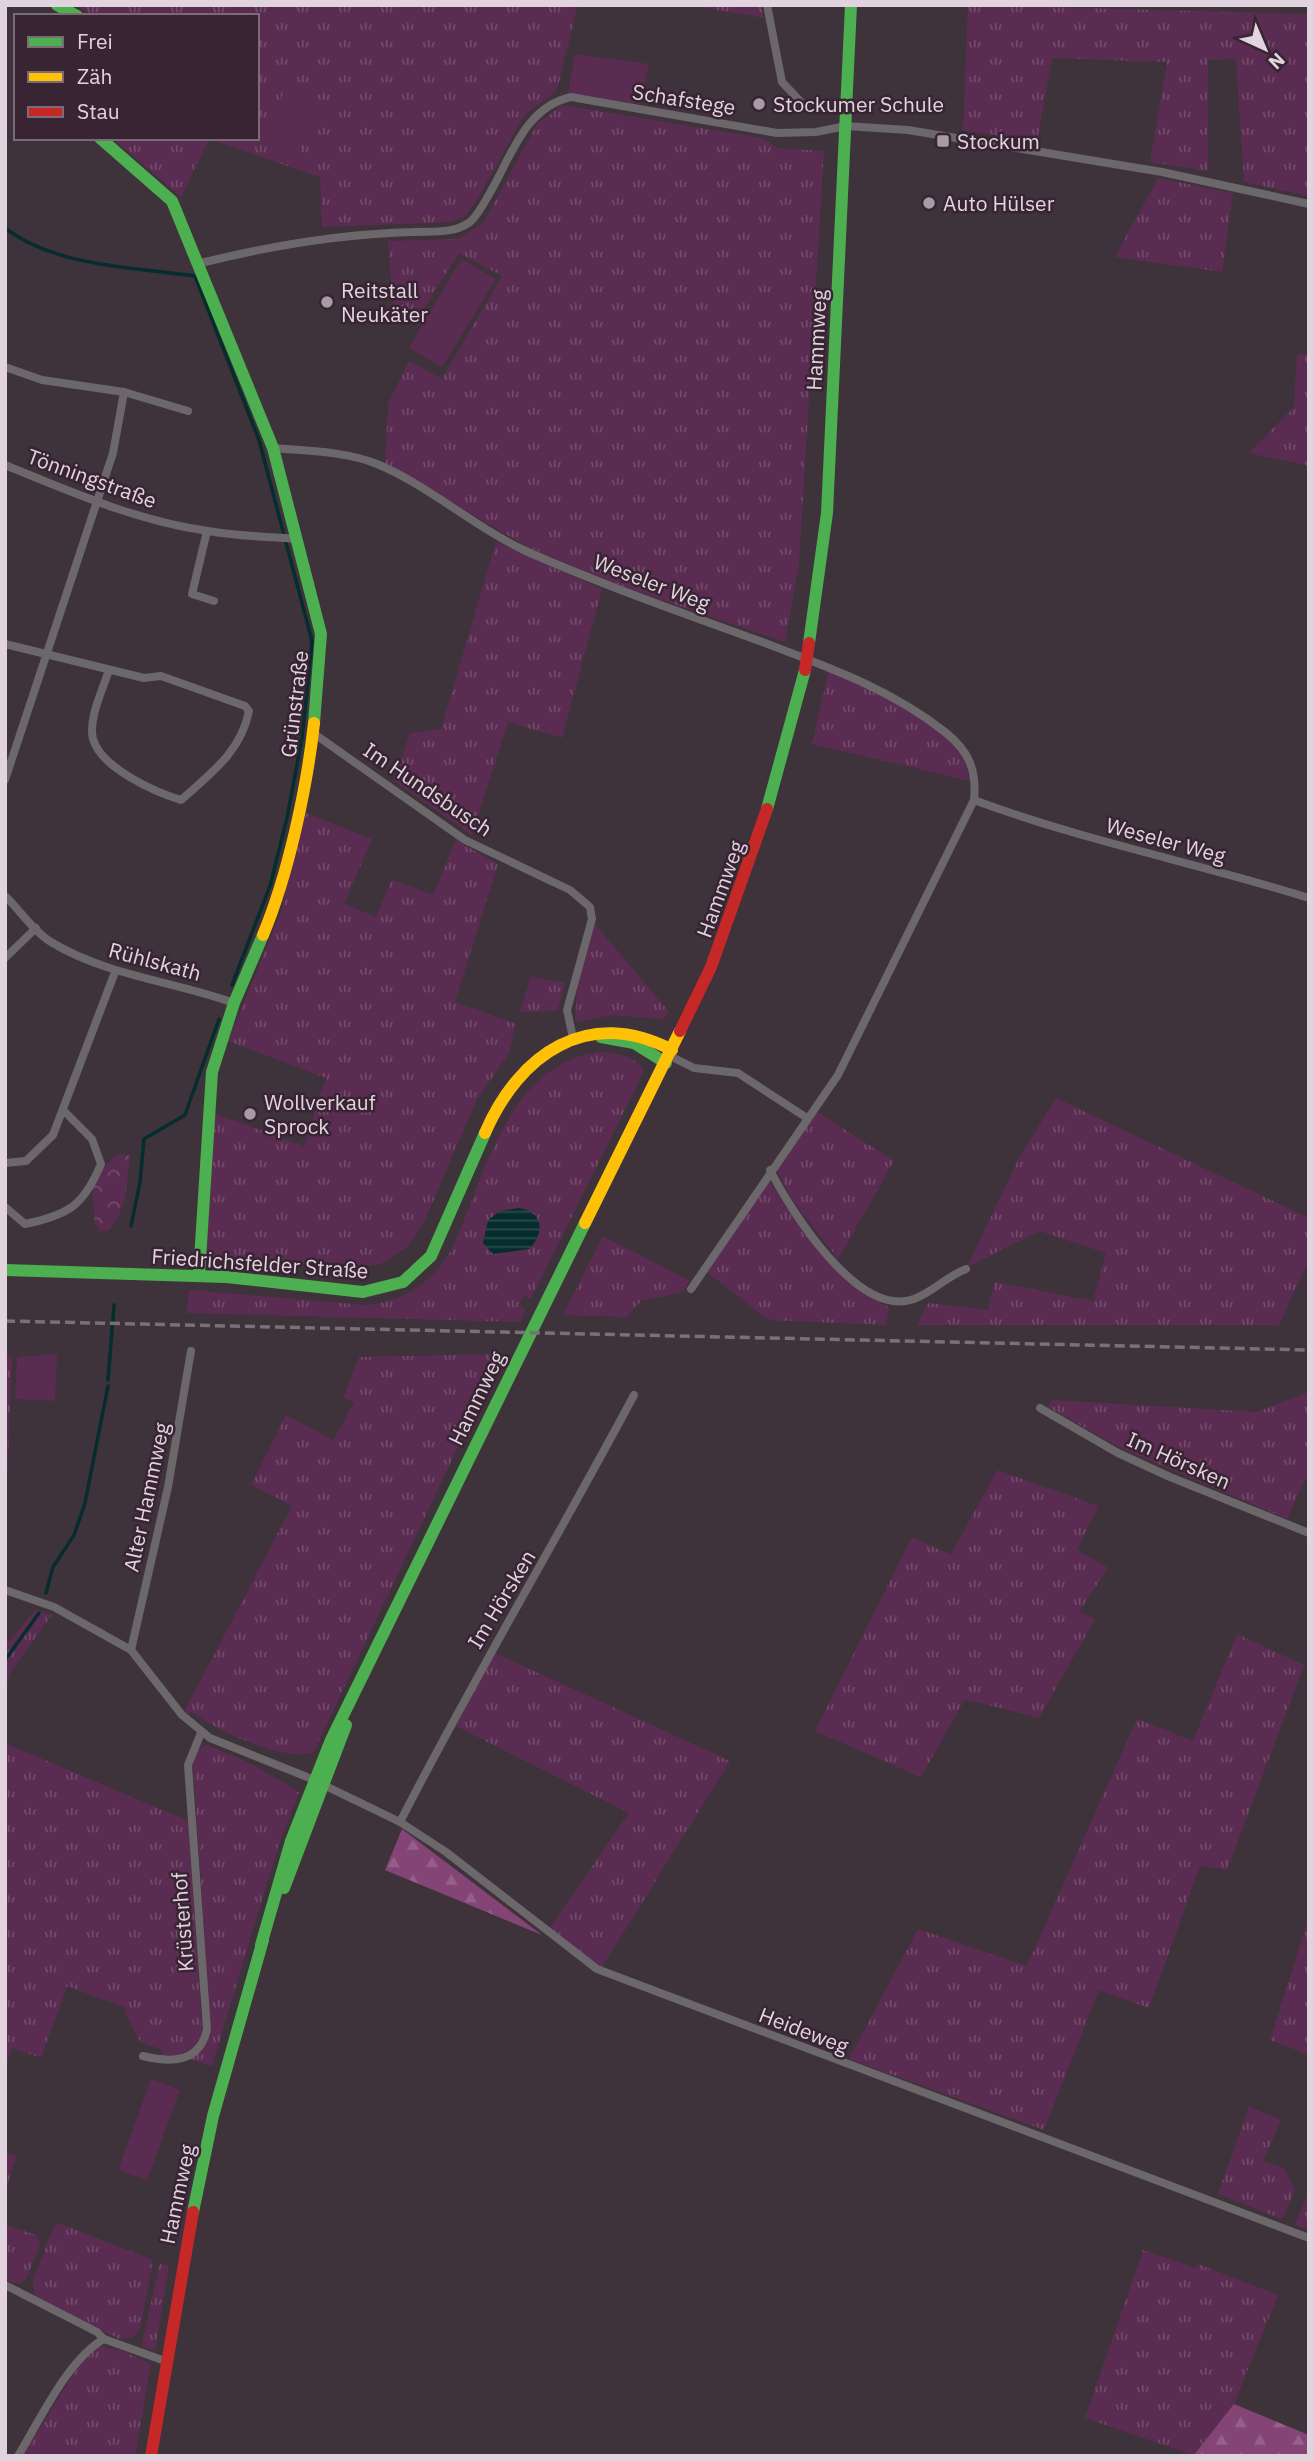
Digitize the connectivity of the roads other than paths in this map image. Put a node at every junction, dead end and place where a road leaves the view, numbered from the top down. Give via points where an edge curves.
1 (57, 5) edge
2 (767, 5) edge
3 (851, 5) edge
4 (73, 14) edge
5 (800, 101) dead end
6 (845, 137) junction
7 (102, 140) edge
8 (1309, 204) edge
9 (201, 263) junction
10 (5, 367) edge
11 (124, 392) junction
12 (188, 411) dead end
13 (272, 448) junction
14 (5, 465) edge
15 (96, 502) junction
16 (208, 531) junction
17 (298, 539) junction
18 (214, 601) dead end
19 (5, 644) edge
20 (49, 654) junction
21 (109, 670) junction
22 (313, 733) junction
23 (5, 780) edge
24 (974, 800) junction
25 (5, 895) edge
26 (1309, 898) edge
27 (36, 928) junction
28 (5, 958) edge
29 (115, 972) junction
30 (234, 1003) junction
31 (578, 1037) junction
32 (669, 1056) junction
33 (64, 1111) junction
34 (807, 1118) junction
35 (5, 1164) edge
36 (770, 1170) junction
37 (5, 1206) edge
38 (966, 1269) dead end
39 (5, 1270) edge
40 (200, 1275) junction
41 (691, 1289) dead end
42 (191, 1351) dead end
43 (634, 1395) dead end
44 (1040, 1408) dead end
45 (1309, 1532) edge
46 (5, 1590) edge
47 (131, 1650) junction
48 (201, 1733) junction
49 (319, 1783) junction
50 (400, 1822) junction
51 (142, 2056) dead end
52 (1309, 2238) edge
53 (5, 2286) edge
54 (104, 2340) junction
55 (165, 2361) junction
56 (18, 2456) edge
57 (151, 2456) edge

1 - 4 main road
2 - 5 street via 782,82
3 - 6 main road, Hammweg
6 - 8 street, Schafstege via 908,130 1148,170
6 - 9 street, Schafstege via 777,133 571,97 553,101 532,117 482,206 470,222 451,231 362,233 282,243
6 - 32 main road, Hammweg, bridge via 827,513 805,670 778,782 740,895
7 - 9 main road, Grünstraße via 172,201
9 - 13 main road, Grünstraße
10 - 11 street via 42,380
11 - 12 street
11 - 15 street via 113,453
13 - 17 main road, Grünstraße
13 - 24 street, Weseler Weg via 329,453 377,464 525,550 615,589 861,680 925,717 964,750 976,781
14 - 15 street, Tönningstraße
15 - 16 street, Tönningstraße
15 - 20 street
16 - 17 street, Tönningstraße
16 - 18 street via 192,594
17 - 22 main road, Grünstraße via 321,634
19 - 20 street
20 - 21 street
20 - 23 street
21 - 21 street via 144,678 161,676 249,711 229,756 181,800 152,791 99,751 92,738 93,722
22 - 30 main road, Grünstraße via 273,910
22 - 31 street, Im Hundsbusch via 465,839 570,890 590,906 592,919 567,1010
24 - 26 street, Weseler Weg
24 - 34 street, Weseler Weg via 838,1075
25 - 27 street, Rühlskath
27 - 28 street
27 - 29 street, Rühlskath via 49,941
29 - 30 street, Rühlskath
29 - 33 street
30 - 40 main road, Grünstraße via 212,1072
31 - 32 main road via 634,1043
31 - 40 main road, Friedrichsfelder Straße via 548,1050 523,1071 499,1103 440,1242 424,1265 403,1282 363,1292
32 - 34 street via 694,1068 738,1073
32 - 49 main road, Hammweg via 331,1740
33 - 35 street via 53,1135 26,1161
33 - 37 street via 92,1139 101,1164 89,1192 58,1217 25,1224
34 - 36 street, Weseler Weg
36 - 38 street via 822,1248 876,1296 887,1301 914,1299
36 - 41 street, Weseler Weg
39 - 40 main road, Friedrichsfelder Straße
42 - 47 street, Alter Hammweg via 168,1487
43 - 50 street, Im Hörsken
44 - 45 street, Im Hörsken via 1170,1477
46 - 47 street via 54,1607
47 - 48 street
48 - 49 street, Heideweg
48 - 51 street, Krüsterhof via 188,1765 207,2029 200,2049 184,2059
49 - 50 street, Heideweg
49 - 55 main road, Hammweg via 261,1945 213,2116
50 - 52 street, Heideweg via 584,1961 611,1976
53 - 54 street via 97,2332
54 - 55 street
54 - 56 street via 89,2347
55 - 57 main road, Hammweg

